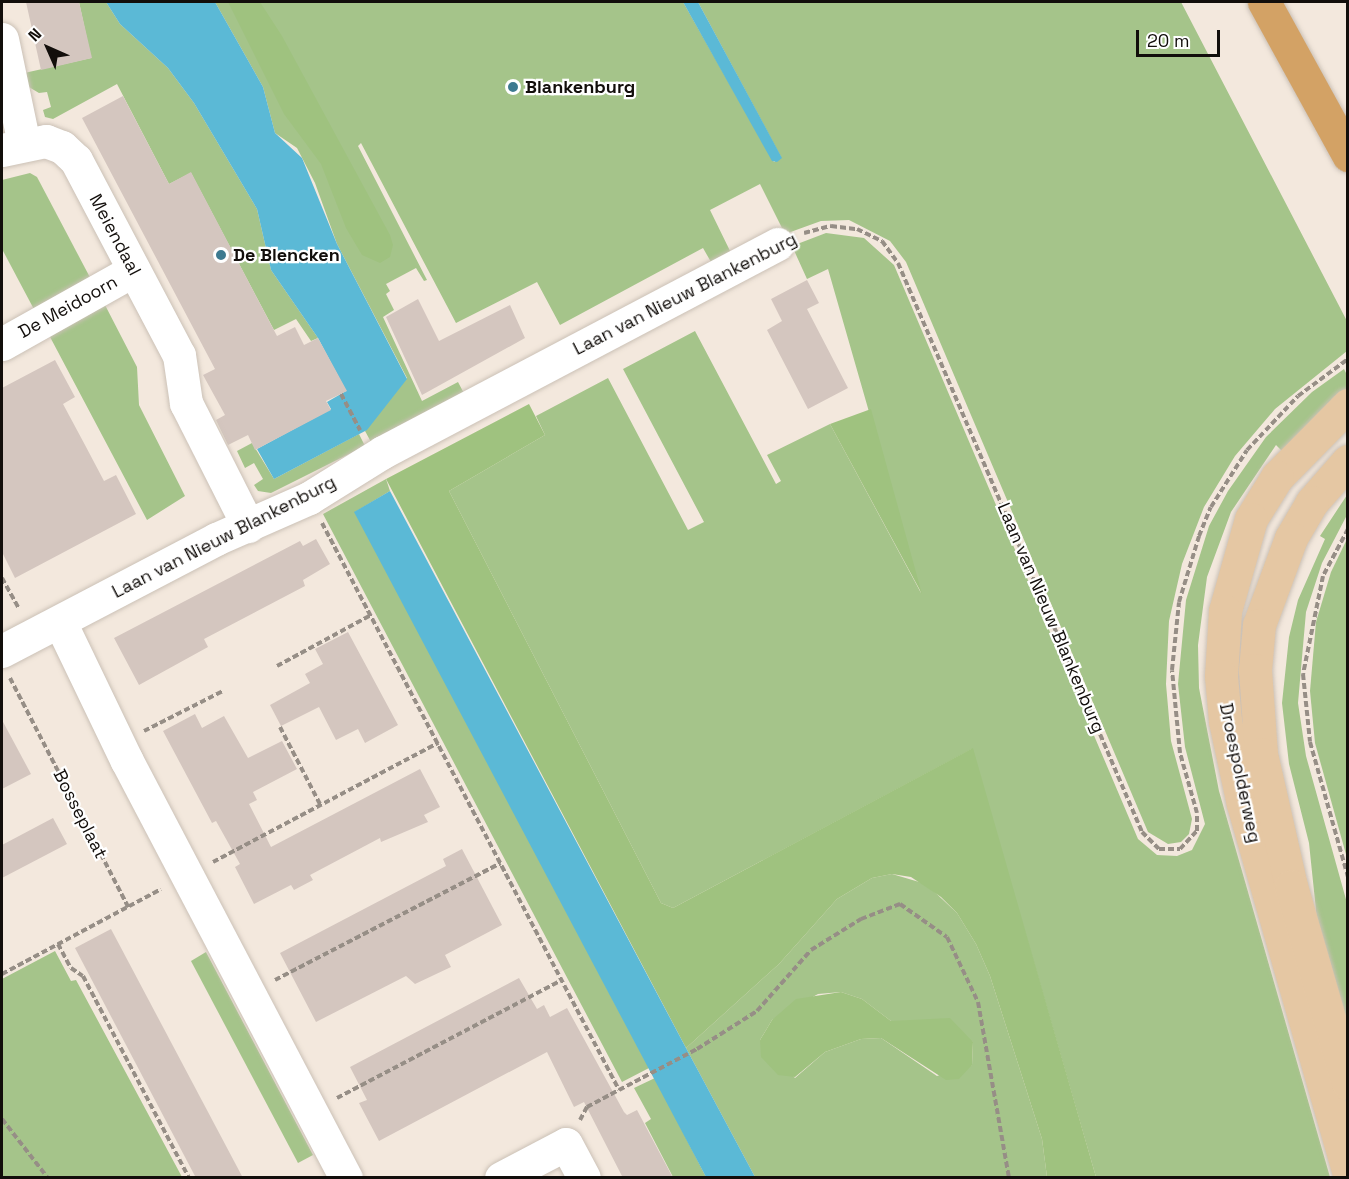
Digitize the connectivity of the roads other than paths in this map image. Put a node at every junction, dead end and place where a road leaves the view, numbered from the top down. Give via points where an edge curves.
1 (1264, 2) edge
2 (2, 39) edge
3 (13, 147) edge
4 (1347, 155) edge
5 (778, 244) road end
6 (134, 270) junction
7 (2, 344) edge
8 (1347, 405) edge
9 (1347, 461) edge
10 (248, 526) junction
11 (60, 622) junction
12 (4, 662) edge
13 (1347, 1083) edge
14 (1347, 1169) edge
15 (346, 1178) edge
16 (501, 1178) edge
17 (584, 1178) edge

1 - 4 highway
2 - 3 street
3 - 6 street, Meiendaal via 46,141 71,155
5 - 10 street, Laan van Nieuw Blankenburg via 375,457 309,498
6 - 7 street, De Meidoorn
6 - 10 street, Meiendaal via 179,355 186,403
8 - 14 main road, Droespolderweg via 1277,477 1251,519 1225,611 1221,676 1225,721 1243,804
9 - 13 main road, Droespolderweg via 1312,502 1273,578 1259,625 1256,670 1264,765 1291,886
10 - 11 street, Laan van Nieuw Blankenburg
11 - 12 street, Laan van Nieuw Blankenburg
11 - 15 street via 119,744
16 - 17 street via 566,1144

